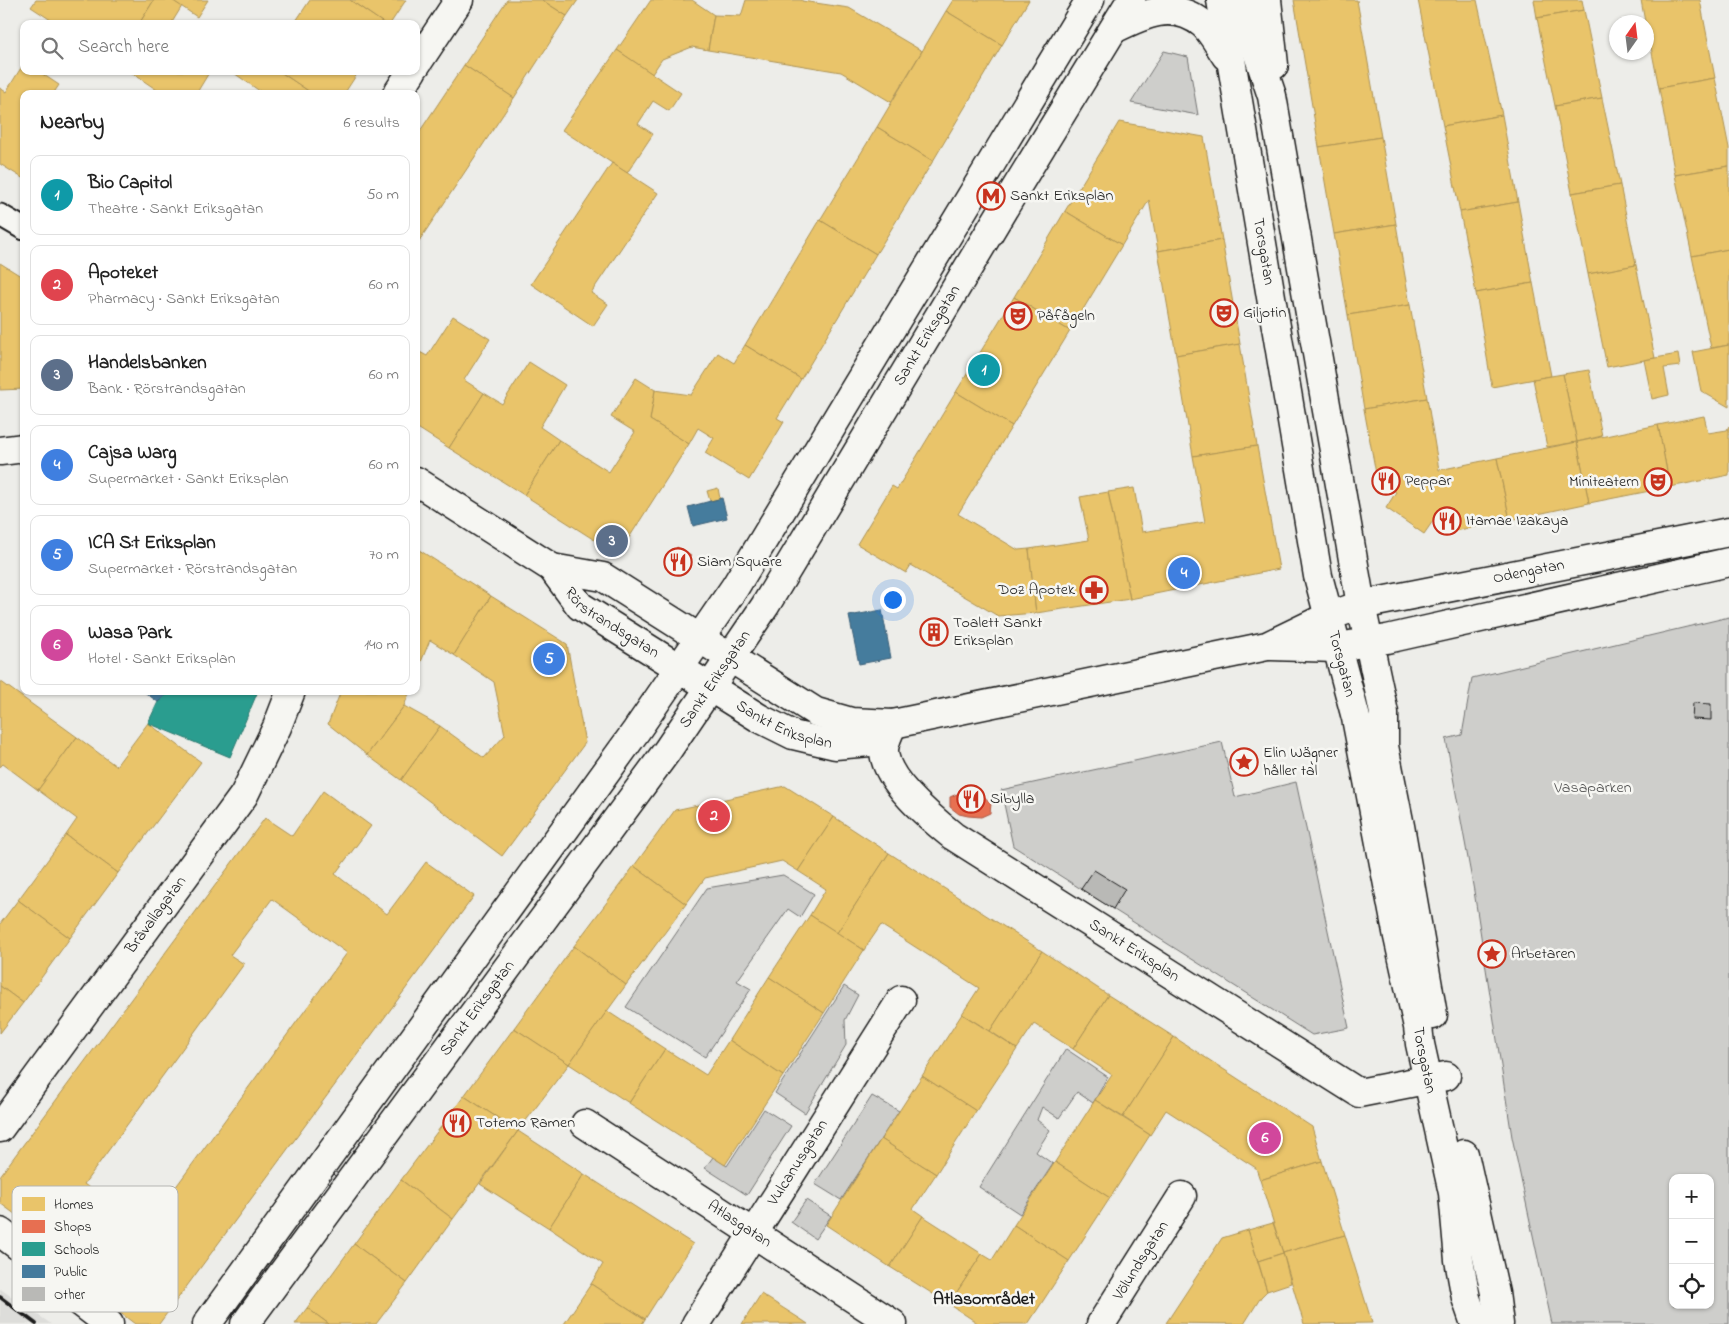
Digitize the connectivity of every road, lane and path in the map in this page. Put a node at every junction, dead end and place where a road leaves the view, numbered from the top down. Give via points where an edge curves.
1 (459, 0) edge
2 (1090, 0) edge
3 (1131, 0) edge
4 (1221, 0) edge
5 (1247, 0) edge
6 (1267, 0) edge
7 (1113, 30) junction
8 (420, 59) edge
9 (1231, 62) junction
10 (409, 75) edge
11 (400, 90) edge
12 (1272, 96) junction
13 (0, 214) edge
14 (20, 227) edge
15 (20, 448) edge
16 (0, 451) edge
17 (420, 484) edge
18 (1729, 532) edge
19 (1729, 562) edge
20 (552, 568) junction
21 (1361, 605) junction
22 (1329, 616) junction
23 (700, 638) junction
24 (1368, 642) junction
25 (1267, 646) junction
26 (1337, 648) junction
27 (731, 658) junction
28 (680, 668) junction
29 (710, 688) junction
30 (289, 695) edge
31 (894, 724) junction
32 (901, 1000) dead end
33 (1437, 1077) junction
34 (585, 1124) dead end
35 (0, 1128) edge
36 (1182, 1196) dead end
37 (0, 1232) edge
38 (754, 1232) junction
39 (12, 1241) edge
40 (93, 1312) edge
41 (109, 1324) edge
42 (207, 1324) edge
43 (245, 1324) edge
44 (696, 1324) edge
45 (893, 1324) edge
46 (1101, 1324) edge
47 (1475, 1324) edge
48 (1498, 1324) edge

1 - 8 main road
2 - 23 main road, Sankt Eriksgatan via 735,587
3 - 7 main road, Sankt Eriksgatan
4 - 9 main road, Torsgatan
5 - 12 main road, Torsgatan via 1253,39
6 - 12 main road via 1274,62
7 - 9 main road via 1146,13 1177,9 1204,25
7 - 27 main road, Sankt Eriksgatan
9 - 22 main road, Torsgatan via 1318,576
10 - 11 main road
12 - 21 main road, Torsgatan
13 - 14 street
15 - 16 main road
17 - 20 main road, Rörstrandsgatan
18 - 21 main road, Odengatan
19 - 24 main road, Odengatan
20 - 23 main road, Rörstrandsgatan via 603,577
20 - 28 main road, Rörstrandsgatan via 580,606
21 - 22 main road, Odengatan
21 - 24 main road, Torsgatan
22 - 25 main road, Sankt Eriksplan
22 - 26 main road, Torsgatan
23 - 27 main road, Sankt Eriksplan
23 - 28 main road, Sankt Eriksgatan
24 - 26 main road, Odengatan
24 - 33 main road, Torsgatan via 1384,712 1384,746 1438,1042
25 - 26 main road, Sankt Eriksplan
25 - 31 main road, Sankt Eriksplan
26 - 33 main road, Torsgatan via 1356,718
27 - 29 main road, Sankt Eriksgatan
27 - 31 main road, Sankt Eriksplan via 816,712 851,722
28 - 29 main road, Sankt Eriksplan
28 - 42 main road, Sankt Eriksgatan
29 - 31 main road, Sankt Eriksplan via 793,735 835,745 870,742
29 - 43 main road, Sankt Eriksgatan
30 - 35 main road, Bråvallagatan via 244,795
31 - 33 main road, Sankt Eriksplan via 886,738 884,752 891,772 920,809 952,836 1359,1093
32 - 38 main road, Vulcanusgatan
33 - 47 main road, Torsgatan via 1459,1260
33 - 48 main road, Torsgatan via 1495,1293
34 - 38 main road, Atlasgatan
36 - 46 main road, Völundsgatan
37 - 39 main road
38 - 44 main road, Vulcanusgatan
38 - 45 main road, Atlasgatan
40 - 41 main road

